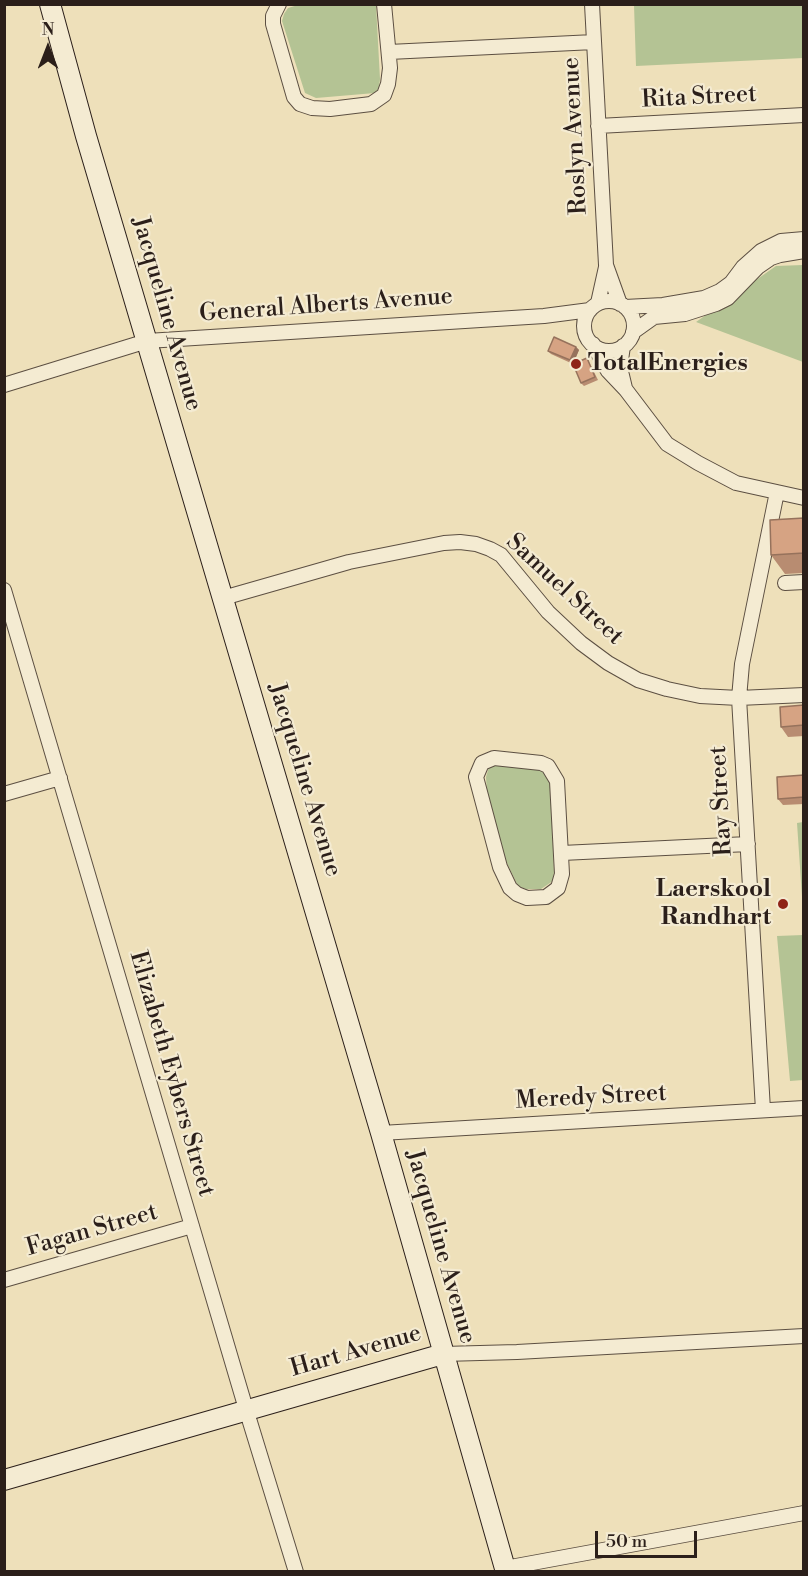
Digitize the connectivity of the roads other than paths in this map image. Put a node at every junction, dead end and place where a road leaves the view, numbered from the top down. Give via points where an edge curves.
1 (50, 4) edge
2 (279, 4) edge
3 (384, 4) edge
4 (592, 4) edge
5 (594, 42) junction
6 (389, 52) junction
7 (804, 115) edge
8 (598, 126) junction
9 (804, 238) edge
10 (804, 251) edge
11 (606, 265) junction
12 (622, 305) junction
13 (594, 307) junction
14 (550, 315) junction
15 (633, 332) junction
16 (589, 339) junction
17 (147, 341) junction
18 (623, 346) junction
19 (4, 385) edge
20 (626, 390) junction
21 (777, 492) junction
22 (804, 498) edge
23 (804, 582) edge
24 (785, 583) dead end
25 (4, 590) edge
26 (223, 598) junction
27 (804, 695) edge
28 (738, 698) junction
29 (60, 778) junction
30 (4, 794) edge
31 (747, 844) junction
32 (562, 853) junction
33 (804, 1108) edge
34 (763, 1110) junction
35 (381, 1133) junction
36 (192, 1226) junction
37 (4, 1280) edge
38 (804, 1336) edge
39 (443, 1354) junction
40 (246, 1409) junction
41 (4, 1480) edge
42 (804, 1513) edge
43 (506, 1570) edge
44 (296, 1572) edge

1 - 17 street, Jacqueline Avenue
2 - 6 street via 273,24 289,84 300,104 330,109 379,100 388,84
3 - 6 street
4 - 5 street, Roslyn Avenue
5 - 6 street
5 - 8 street, Roslyn Avenue
7 - 8 street, Rita Street
8 - 11 street, Roslyn Avenue
9 - 12 street via 761,251 730,283 704,298 663,305
10 - 15 street via 771,258 722,301 685,314 654,317
11 - 12 street
11 - 13 street
12 - 13 street via 609,301
12 - 15 street via 632,318
13 - 14 street, General Alberts Avenue
13 - 16 street via 584,326
14 - 16 street via 565,320
14 - 17 street, General Alberts Avenue
15 - 18 street
16 - 18 street via 602,350
16 - 20 street via 608,371
17 - 19 street, General Alberts Avenue
17 - 26 street, Jacqueline Avenue
18 - 20 street via 620,366
20 - 21 street via 667,444 726,478
21 - 22 street
21 - 28 street, Ray Street
23 - 24 street
25 - 29 street, Elizabeth Eybers Street
26 - 28 street, Samuel Street via 359,560 444,543 476,544 501,555 548,612 608,663 638,680 667,689
26 - 35 street, Jacqueline Avenue
27 - 28 street, Samuel Street
28 - 31 street, Ray Street
29 - 30 street
29 - 36 street, Elizabeth Eybers Street
31 - 32 street
31 - 34 street, Ray Street
32 - 32 street via 561,882 553,894 526,898 510,888 500,867 478,786 476,777 482,763 494,758 548,766 557,781
33 - 34 street, Meredy Street
34 - 35 street, Meredy Street
35 - 39 street, Jacqueline Avenue
36 - 37 street, Fagan Street
36 - 40 street, Elizabeth Eybers Street
38 - 39 street, Hart Avenue
39 - 40 street, Hart Avenue
39 - 43 street, Jacqueline Avenue
40 - 41 street, Hart Avenue
40 - 44 street, Elizabeth Eybers Street
42 - 43 street

